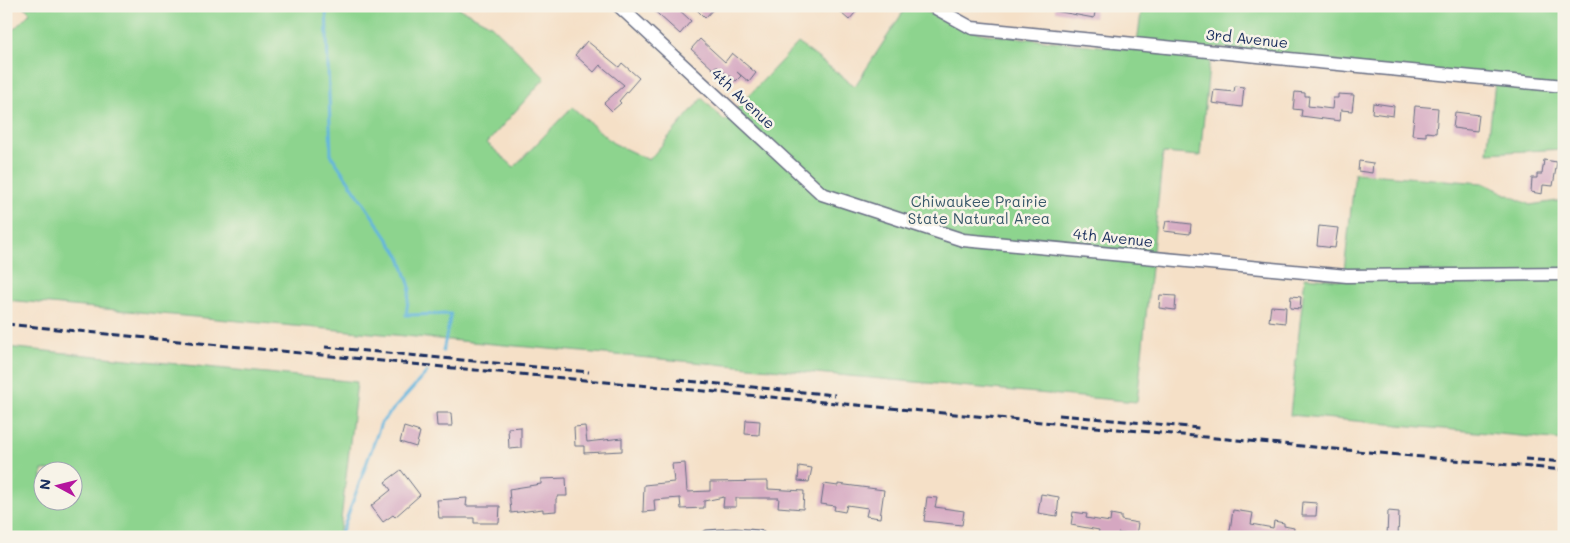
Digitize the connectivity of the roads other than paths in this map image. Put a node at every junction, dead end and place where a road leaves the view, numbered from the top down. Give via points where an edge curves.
1 (619, 6) edge
2 (932, 6) edge
3 (1564, 86) edge
4 (1564, 274) edge
5 (707, 537) edge
6 (759, 537) edge

1 - 4 street, 4th Avenue via 822,194 963,240 1347,276
2 - 3 street, 3rd Avenue via 972,28
5 - 6 street

